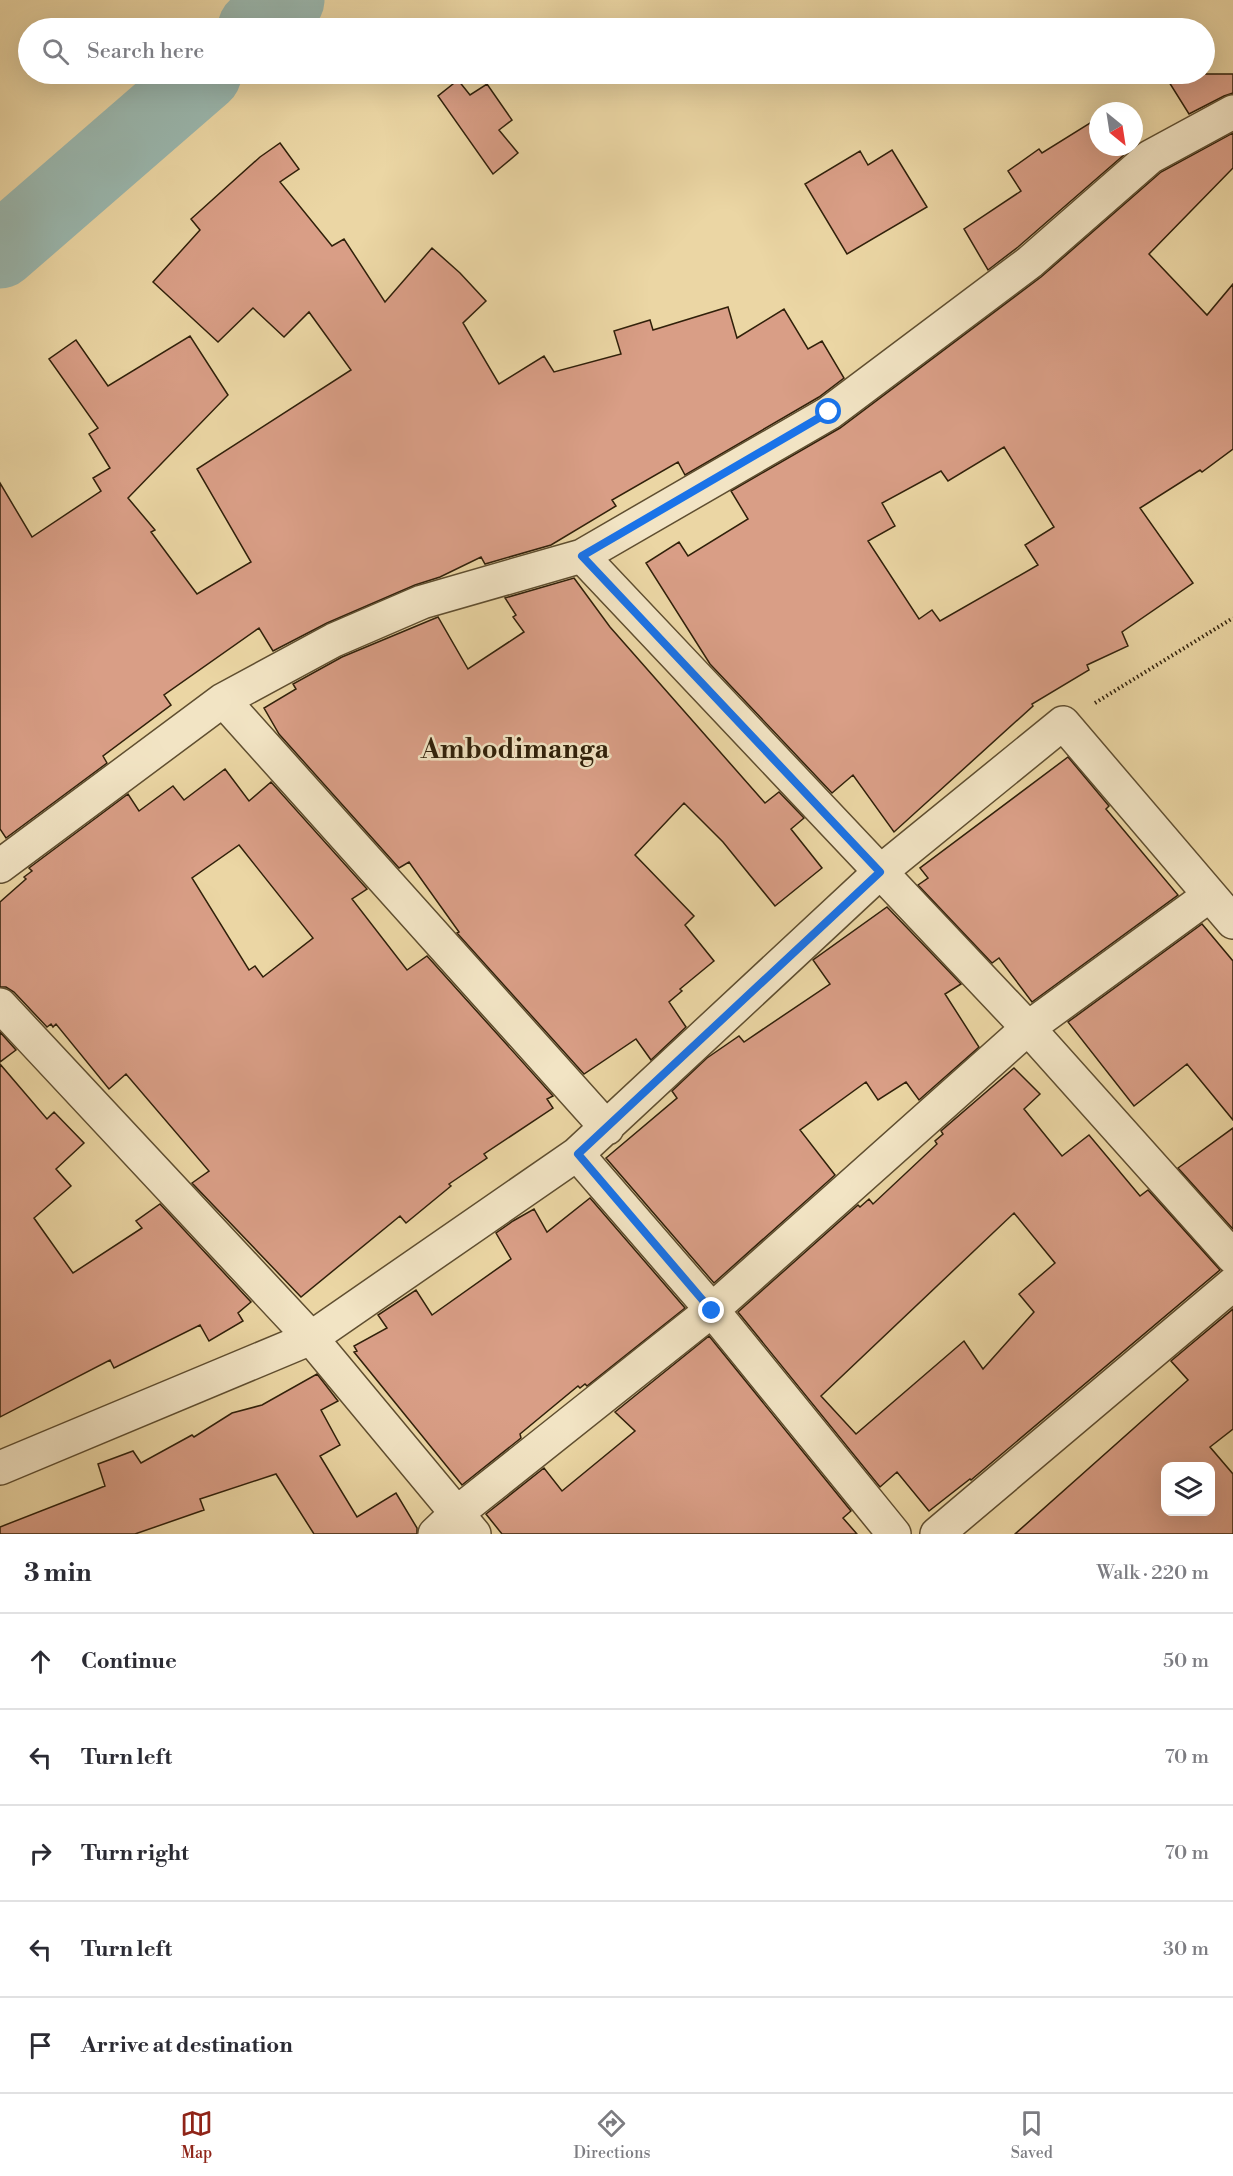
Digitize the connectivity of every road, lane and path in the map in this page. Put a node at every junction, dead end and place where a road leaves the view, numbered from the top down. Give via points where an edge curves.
1 (1233, 112) edge
2 (582, 556) junction
3 (1233, 618) edge
4 (223, 700) junction
5 (1064, 723) junction
6 (0, 866) edge
7 (880, 872) junction
8 (1210, 895) junction
9 (1233, 922) edge
10 (0, 1005) edge
11 (1028, 1028) junction
12 (607, 1128) junction
13 (578, 1154) junction
14 (1233, 1257) edge
15 (1233, 1284) edge
16 (712, 1311) junction
17 (311, 1338) junction
18 (0, 1468) edge
19 (455, 1527) edge
20 (894, 1534) edge
21 (937, 1534) edge

1 - 2 street via 1150,157 1030,262 829,412
2 - 4 street via 422,602 334,640
2 - 7 street
3 - 5 path
4 - 6 street
4 - 12 street
5 - 7 street
5 - 8 street
7 - 11 street
7 - 12 street
8 - 9 street
8 - 11 street
10 - 17 street
11 - 14 street
11 - 16 street
12 - 13 street
13 - 16 street
13 - 17 street
15 - 21 street
16 - 19 street
16 - 20 street
17 - 18 street
17 - 19 street

